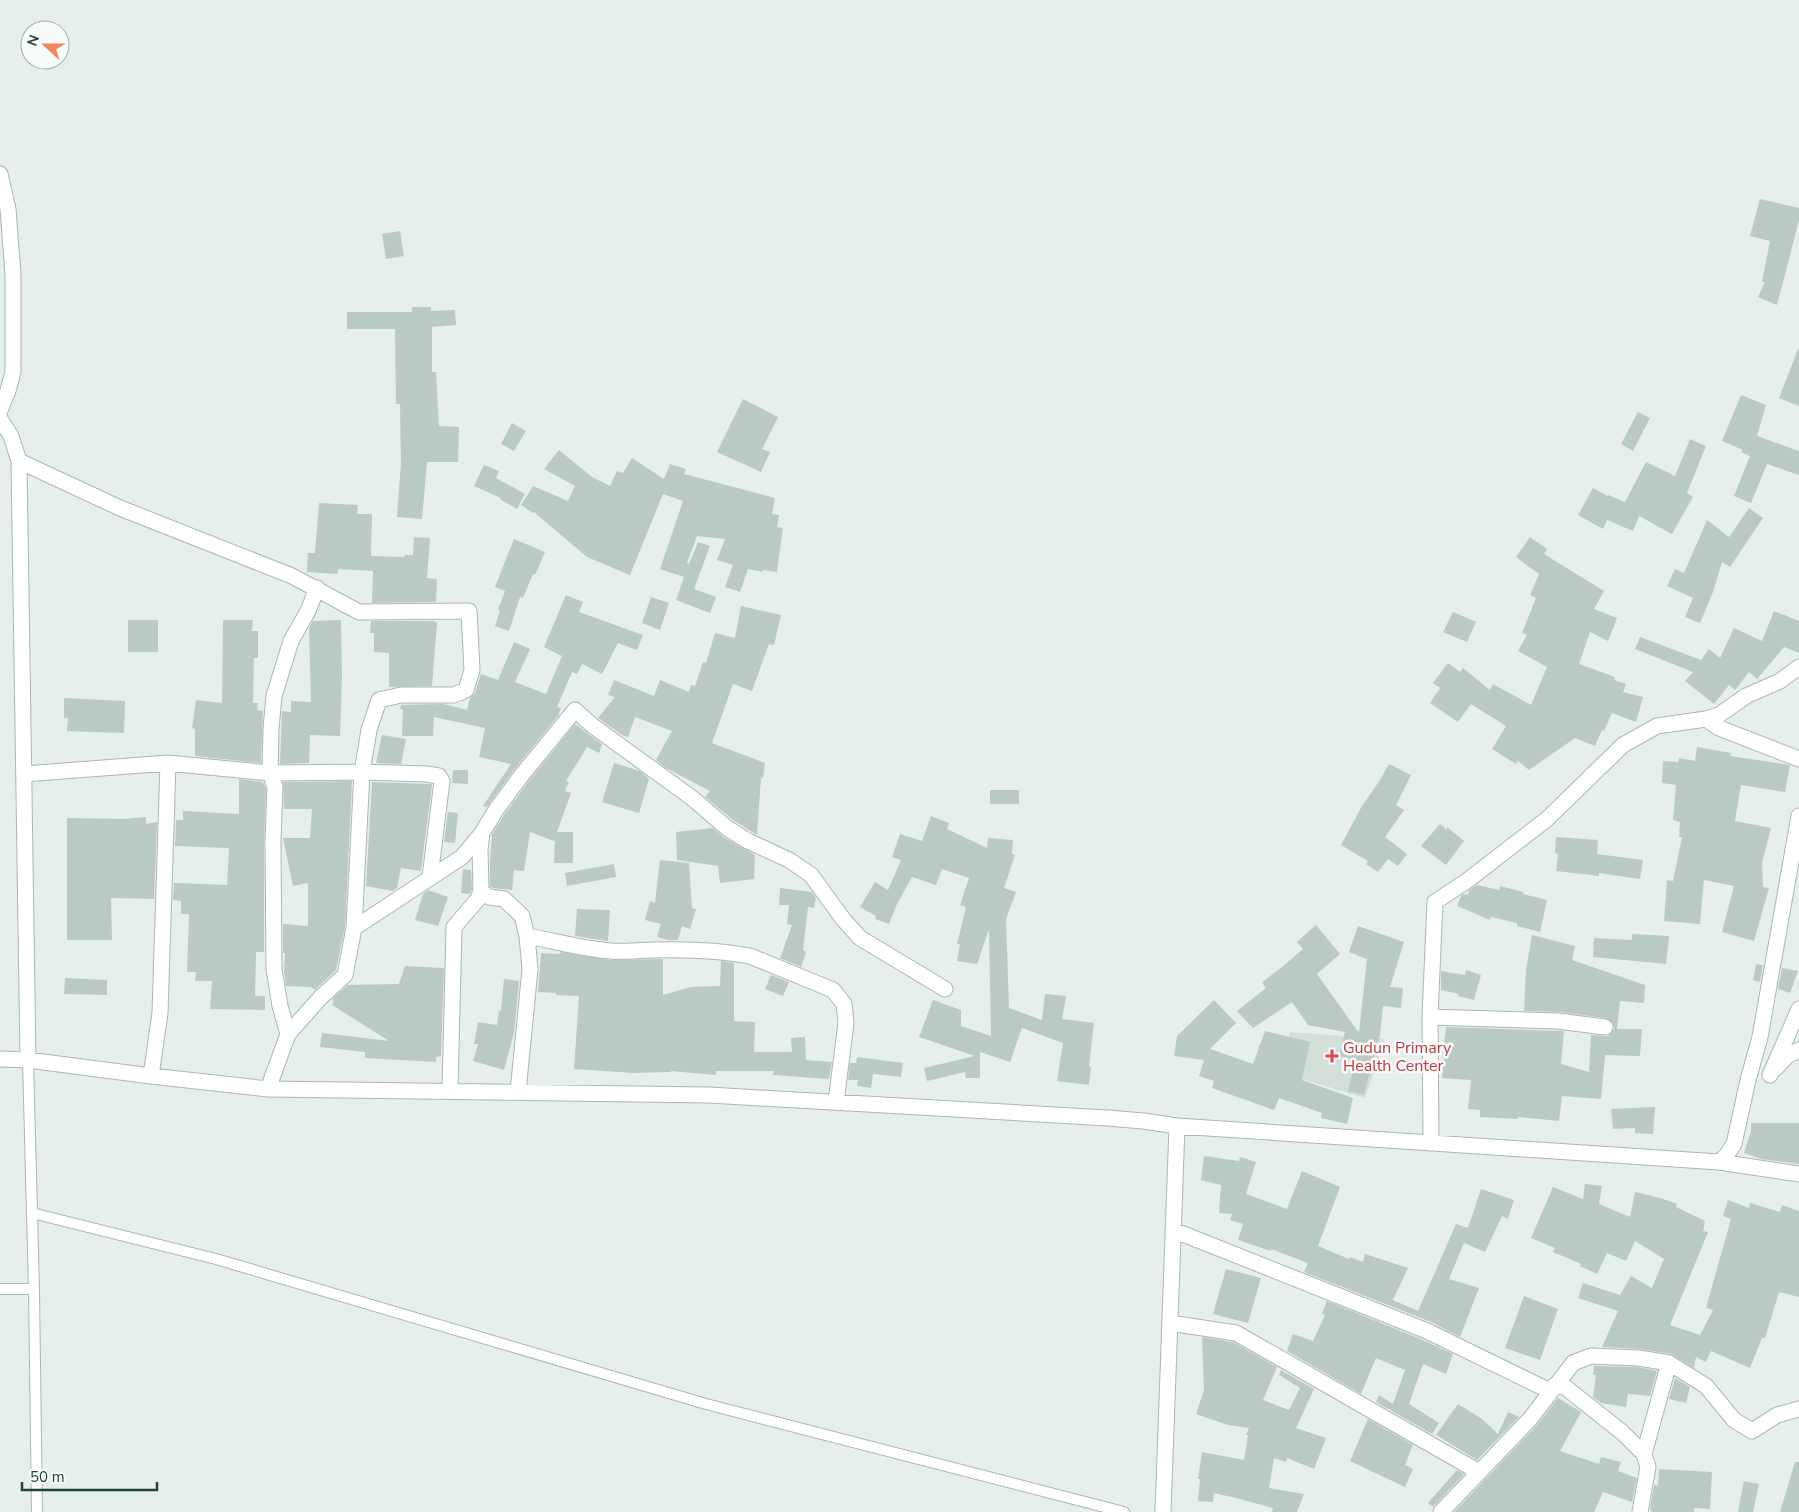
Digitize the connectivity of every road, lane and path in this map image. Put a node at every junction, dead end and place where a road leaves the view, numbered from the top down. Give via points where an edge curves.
1 (0, 174) edge
2 (0, 410) edge
3 (0, 419) edge
4 (19, 461) junction
5 (317, 588) junction
6 (1799, 668) edge
7 (1706, 719) junction
8 (1799, 758) edge
9 (168, 763) junction
10 (270, 772) junction
11 (362, 772) junction
12 (24, 774) junction
13 (1799, 816) edge
14 (482, 833) junction
15 (430, 877) junction
16 (481, 891) junction
17 (354, 928) junction
18 (527, 936) junction
19 (946, 989) dead end
20 (1799, 1009) edge
21 (1430, 1017) junction
22 (1605, 1027) dead end
23 (288, 1034) junction
24 (1799, 1050) edge
25 (0, 1059) edge
26 (28, 1060) junction
27 (1770, 1075) junction
28 (151, 1076) junction
29 (1748, 1080) junction
30 (268, 1089) junction
31 (450, 1091) junction
32 (518, 1092) junction
33 (836, 1102) junction
34 (1177, 1126) junction
35 (1431, 1142) junction
36 (1719, 1162) junction
37 (1799, 1174) edge
38 (32, 1212) junction
39 (1173, 1230) junction
40 (0, 1289) edge
41 (34, 1289) junction
42 (1170, 1323) junction
43 (1669, 1363) junction
44 (1552, 1388) junction
45 (1799, 1409) edge
46 (1644, 1454) junction
47 (1479, 1472) junction
48 (37, 1512) edge
49 (1124, 1512) edge
50 (1163, 1512) edge
51 (1442, 1512) edge
52 (1640, 1512) edge

1 - 2 street via 8,209 13,284 13,372
3 - 4 street via 11,436
4 - 5 street via 120,508
4 - 12 street
5 - 10 street via 291,641 274,696
5 - 11 street via 359,612 469,611 472,670 466,690 454,695 402,695 379,700 369,730
6 - 7 street
7 - 8 street via 1719,728
7 - 21 street via 1657,726 1623,745 1546,818 1435,902
9 - 10 street
9 - 12 street
9 - 28 street via 160,1013
10 - 11 street
10 - 23 street via 275,787 272,841 274,969
11 - 15 street via 439,776 442,782
11 - 17 street
12 - 26 street
13 - 29 street via 1760,1037
14 - 15 street via 462,857
14 - 16 street
14 - 19 street via 521,776 575,710 727,828 789,860 810,875 860,938
15 - 17 street
16 - 18 street via 488,897 504,899 522,916
16 - 31 street via 454,928
17 - 23 street via 345,975
18 - 32 street via 530,969
18 - 33 street via 612,951 722,951 750,956 833,990 844,1004 846,1023
20 - 27 street
21 - 22 street via 1558,1021
21 - 35 street
23 - 30 street
24 - 27 street via 1787,1056
25 - 26 street
26 - 28 street
26 - 38 lane
27 - 29 street
28 - 30 street
29 - 36 street via 1734,1144
30 - 31 street
31 - 32 street
32 - 33 street via 709,1095
33 - 34 street via 1108,1118
34 - 35 street
34 - 39 street
35 - 36 street
36 - 37 street
38 - 41 lane
38 - 49 lane via 216,1258 706,1404
39 - 42 street
39 - 44 street via 1427,1331
40 - 41 lane
41 - 48 lane
42 - 47 street via 1236,1333
42 - 50 street
43 - 44 street via 1591,1356 1573,1362
43 - 45 street via 1706,1386 1734,1420 1752,1431 1777,1415
43 - 46 street
44 - 46 street via 1565,1387
44 - 47 street via 1530,1419
46 - 52 street via 1648,1467
47 - 51 street

